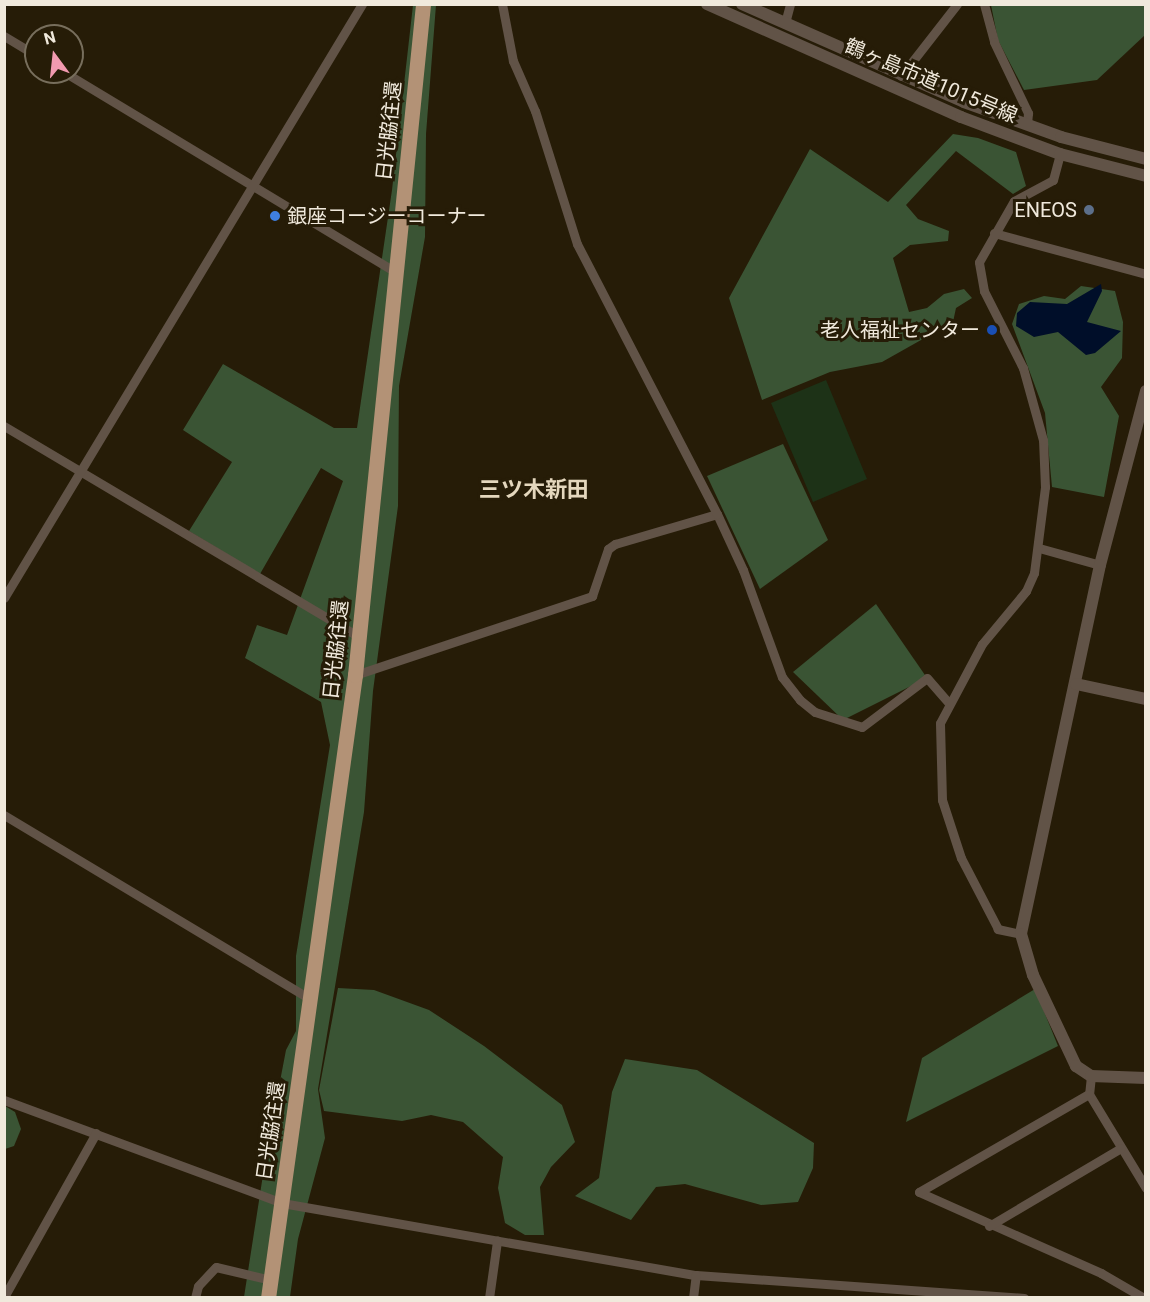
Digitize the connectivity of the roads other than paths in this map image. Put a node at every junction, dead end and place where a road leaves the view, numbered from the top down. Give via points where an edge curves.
1 (362, 4) edge
2 (423, 4) edge
3 (502, 4) edge
4 (707, 4) edge
5 (742, 4) edge
6 (790, 4) edge
7 (957, 4) edge
8 (984, 4) edge
9 (785, 23) junction
10 (4, 36) edge
11 (24, 48) edge
12 (901, 76) junction
13 (84, 84) edge
14 (1027, 124) junction
15 (1060, 154) junction
16 (1146, 159) edge
17 (1146, 176) edge
18 (254, 186) junction
19 (994, 233) junction
20 (396, 272) junction
21 (1146, 274) edge
22 (1146, 391) edge
23 (4, 426) edge
24 (81, 472) junction
25 (717, 514) junction
26 (1039, 549) junction
27 (1100, 565) junction
28 (4, 598) edge
29 (359, 637) junction
30 (355, 675) junction
31 (1076, 684) junction
32 (1146, 699) edge
33 (949, 704) junction
34 (4, 815) edge
35 (1021, 934) junction
36 (310, 999) junction
37 (1091, 1076) junction
38 (1146, 1078) edge
39 (1089, 1094) junction
40 (4, 1100) edge
41 (96, 1134) junction
42 (1121, 1148) junction
43 (1146, 1188) edge
44 (282, 1203) junction
45 (988, 1226) junction
46 (497, 1241) junction
47 (696, 1275) junction
48 (271, 1280) junction
49 (981, 1296) edge
50 (4, 1297) edge
51 (195, 1298) edge
52 (268, 1298) edge
53 (489, 1298) edge
54 (693, 1298) edge
55 (1024, 1298) edge
56 (1143, 1298) edge

1 - 18 street
2 - 20 highway, 日光脇往還
3 - 25 street via 513,61 535,111 578,244
4 - 15 street, 鶴ヶ島市道1015号線 via 961,117
5 - 9 street, 鶴ヶ島市道1015号線
6 - 9 street
7 - 12 street
8 - 14 street via 994,42 1028,113
9 - 12 street, 鶴ヶ島市道1015号線
10 - 11 street
12 - 14 street, 鶴ヶ島市道1015号線
13 - 18 street
14 - 16 street, 鶴ヶ島市道1015号線
15 - 17 street, 鶴ヶ島市道1015号線
15 - 19 street via 1053,180 1014,201
18 - 20 street
18 - 24 street
19 - 21 street
19 - 26 street via 979,262 980,279 1023,368 1039,421 1045,487
20 - 29 highway, 日光脇往還
22 - 27 street
23 - 24 street
24 - 28 street
24 - 29 street
25 - 30 street via 615,544 608,549 592,596
25 - 33 street via 743,570 782,677 800,700 814,711 862,727 927,678
26 - 27 street
26 - 33 street via 1026,591 982,644
27 - 31 street
29 - 30 highway, 日光脇往還
30 - 36 highway, 日光脇往還
31 - 32 street
31 - 35 street
33 - 35 street via 940,723 942,800 961,858 983,906 998,929
34 - 36 street
35 - 37 street via 1033,975 1070,1056
36 - 44 highway, 日光脇往還
37 - 38 street
37 - 39 street
39 - 42 street
39 - 45 street via 919,1192
40 - 41 street
41 - 44 street
41 - 50 street
42 - 43 street
42 - 45 street
44 - 46 street
44 - 48 highway, 日光脇往還
45 - 56 street via 1101,1273
46 - 47 street
46 - 53 street
47 - 49 street
47 - 54 street
48 - 51 street via 216,1267 198,1286
48 - 52 highway, 日光脇往還
49 - 55 street

